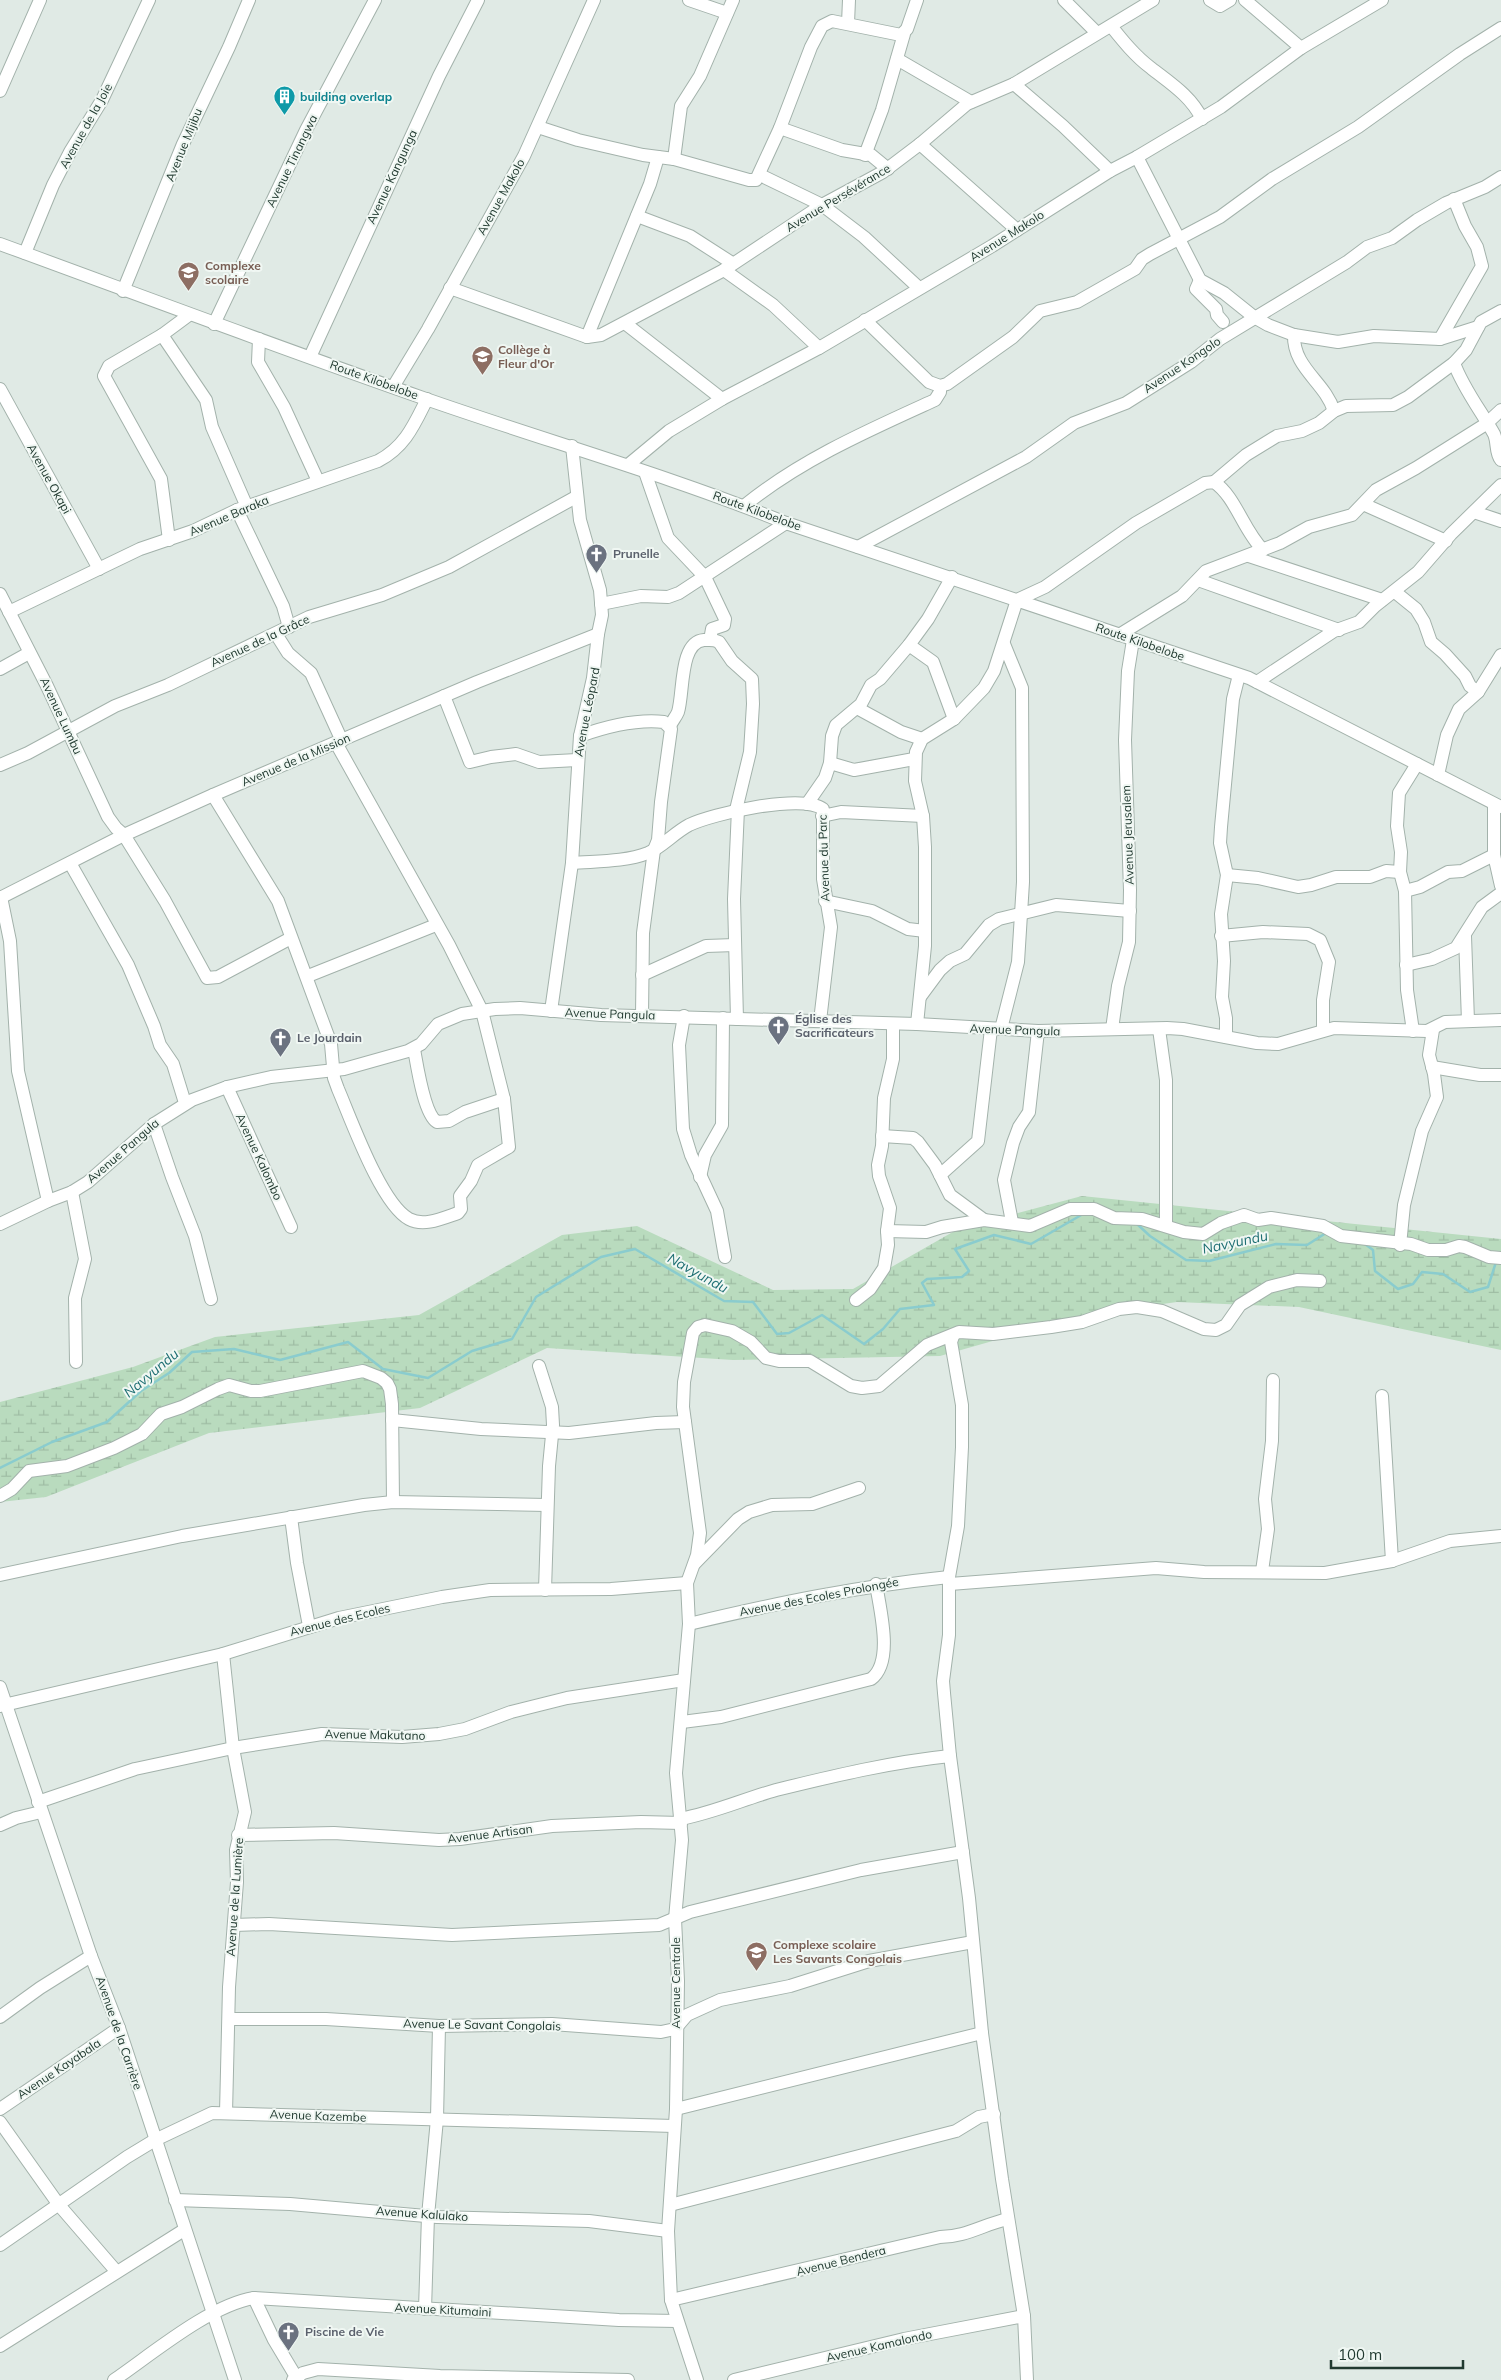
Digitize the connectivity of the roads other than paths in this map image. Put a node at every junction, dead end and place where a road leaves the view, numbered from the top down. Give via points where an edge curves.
1 (40, 0) edge
2 (149, 0) edge
3 (249, 0) edge
4 (375, 0) edge
5 (478, 0) edge
6 (594, 0) edge
7 (689, 0) edge
8 (733, 0) edge
9 (849, 0) edge
10 (917, 0) edge
11 (1064, 0) edge
12 (1153, 0) edge
13 (1210, 0) edge
14 (1230, 0) edge
15 (1245, 0) edge
16 (1382, 0) edge
17 (727, 13) junction
18 (848, 23) junction
19 (1111, 26) junction
20 (1501, 28) edge
21 (1097, 33) junction
22 (904, 34) junction
23 (1301, 48) junction
24 (897, 59) junction
25 (1014, 84) junction
26 (0, 91) edge
27 (971, 102) junction
28 (1202, 119) junction
29 (538, 127) junction
30 (780, 128) junction
31 (920, 144) junction
32 (865, 155) junction
33 (658, 157) junction
34 (1137, 157) junction
35 (674, 159) junction
36 (888, 169) junction
37 (1110, 171) junction
38 (760, 175) junction
39 (1501, 178) edge
40 (1454, 199) junction
41 (822, 205) junction
42 (637, 216) junction
43 (1017, 230) junction
44 (1179, 238) junction
45 (0, 244) edge
46 (24, 253) junction
47 (728, 267) junction
48 (1200, 280) junction
49 (450, 288) junction
50 (919, 288) junction
51 (123, 291) junction
52 (1224, 293) junction
53 (1501, 311) edge
54 (189, 315) junction
55 (1254, 317) junction
56 (864, 320) junction
57 (1223, 322) junction
58 (214, 324) junction
59 (626, 324) junction
60 (1478, 327) junction
61 (162, 335) junction
62 (1294, 335) junction
63 (587, 337) junction
64 (1440, 338) junction
65 (259, 339) junction
66 (1220, 339) junction
67 (819, 348) junction
68 (310, 357) junction
69 (1454, 363) junction
70 (940, 386) junction
71 (393, 387) junction
72 (0, 389) edge
73 (427, 399) junction
74 (722, 399) junction
75 (1501, 410) edge
76 (1334, 411) junction
77 (1486, 424) junction
78 (572, 446) junction
79 (1501, 460) edge
80 (628, 465) junction
81 (645, 472) junction
82 (318, 481) junction
83 (1214, 482) junction
84 (1501, 485) edge
85 (576, 497) junction
86 (1363, 504) junction
87 (744, 506) junction
88 (242, 508) junction
89 (1474, 512) junction
90 (1501, 521) edge
91 (786, 523) junction
92 (169, 540) junction
93 (1446, 541) junction
94 (858, 547) junction
95 (1263, 550) junction
96 (1249, 556) junction
97 (99, 569) junction
98 (952, 577) junction
99 (705, 578) junction
100 (1198, 580) junction
101 (1395, 592) junction
102 (0, 594) edge
103 (1017, 600) junction
104 (1382, 600) junction
105 (601, 604) junction
106 (9, 612) junction
107 (289, 626) junction
108 (1340, 630) junction
109 (276, 634) junction
110 (598, 634) junction
111 (1119, 635) junction
112 (710, 640) junction
113 (1133, 640) junction
114 (1004, 644) junction
115 (909, 645) junction
116 (30, 652) junction
117 (1501, 655) edge
118 (0, 669) edge
119 (1238, 674) junction
120 (1257, 682) junction
121 (1478, 692) junction
122 (444, 696) junction
123 (857, 708) junction
124 (954, 719) junction
125 (670, 726) junction
126 (68, 731) junction
127 (580, 736) junction
128 (922, 739) junction
129 (339, 742) junction
130 (914, 759) junction
131 (577, 760) junction
132 (830, 764) junction
133 (1417, 764) junction
134 (0, 765) edge
135 (1438, 775) junction
136 (213, 795) junction
137 (807, 804) junction
138 (1497, 805) edge
139 (737, 809) junction
140 (822, 816) junction
141 (923, 816) junction
142 (124, 835) junction
143 (654, 850) junction
144 (1494, 854) junction
145 (70, 864) junction
146 (572, 864) junction
147 (1400, 872) junction
148 (1228, 875) junction
149 (1501, 886) edge
150 (1405, 891) junction
151 (1501, 893) edge
152 (0, 898) edge
153 (825, 901) junction
154 (1130, 911) junction
155 (1020, 915) junction
156 (436, 925) junction
157 (925, 931) junction
158 (1221, 936) junction
159 (1465, 936) junction
160 (291, 938) junction
161 (736, 945) junction
162 (1406, 965) junction
163 (308, 976) junction
164 (642, 976) junction
165 (920, 997) junction
166 (482, 1011) junction
167 (551, 1011) junction
168 (642, 1015) junction
169 (684, 1016) junction
170 (723, 1018) junction
171 (737, 1019) junction
172 (1501, 1020) edge
173 (820, 1021) junction
174 (1468, 1021) junction
175 (893, 1024) junction
176 (917, 1024) junction
177 (996, 1029) junction
178 (1112, 1029) junction
179 (1159, 1029) junction
180 (1323, 1030) junction
181 (1433, 1030) junction
182 (1038, 1031) junction
183 (1413, 1031) junction
184 (1226, 1036) junction
185 (414, 1049) junction
186 (1432, 1067) junction
187 (334, 1071) junction
188 (1501, 1076) edge
189 (227, 1087) junction
190 (504, 1099) junction
191 (185, 1103) junction
192 (154, 1124) junction
193 (882, 1136) junction
194 (940, 1175) junction
195 (700, 1176) junction
196 (72, 1192) junction
197 (48, 1201) junction
198 (984, 1220) junction
199 (1012, 1222) junction
200 (0, 1224) edge
201 (1166, 1226) junction
202 (291, 1227) dead end
203 (887, 1231) junction
204 (1400, 1245) junction
205 (725, 1257) dead end
206 (1501, 1258) edge
207 (1320, 1281) dead end
208 (211, 1299) dead end
209 (856, 1300) dead end
210 (953, 1336) junction
211 (76, 1362) dead end
212 (539, 1366) dead end
213 (1273, 1380) dead end
214 (1382, 1396) dead end
215 (392, 1420) junction
216 (685, 1422) junction
217 (551, 1432) junction
218 (860, 1488) dead end
219 (0, 1496) edge
220 (393, 1502) junction
221 (547, 1505) junction
222 (290, 1517) junction
223 (1501, 1536) edge
224 (1392, 1561) junction
225 (692, 1567) junction
226 (1262, 1571) junction
227 (0, 1575) edge
228 (949, 1580) junction
229 (687, 1583) junction
230 (876, 1584) junction
231 (545, 1590) junction
232 (689, 1624) junction
233 (309, 1626) junction
234 (223, 1654) junction
235 (684, 1680) junction
236 (0, 1688) edge
237 (3, 1705) edge
238 (682, 1722) junction
239 (233, 1748) junction
240 (950, 1756) junction
241 (40, 1807) junction
242 (681, 1821) junction
243 (0, 1825) edge
244 (238, 1835) junction
245 (963, 1852) junction
246 (675, 1920) junction
247 (234, 1925) junction
248 (973, 1942) junction
249 (91, 1956) junction
250 (0, 2017) edge
251 (229, 2019) junction
252 (439, 2026) junction
253 (119, 2028) junction
254 (676, 2029) junction
255 (982, 2033) junction
256 (676, 2109) junction
257 (0, 2110) edge
258 (226, 2113) junction
259 (994, 2114) junction
260 (437, 2119) junction
261 (0, 2122) edge
262 (674, 2126) junction
263 (155, 2140) junction
264 (175, 2200) junction
265 (59, 2205) junction
266 (670, 2205) junction
267 (428, 2216) junction
268 (1008, 2219) junction
269 (184, 2230) junction
270 (668, 2231) junction
271 (0, 2245) edge
272 (116, 2271) junction
273 (254, 2298) junction
274 (671, 2300) junction
275 (424, 2309) junction
276 (212, 2314) junction
277 (1024, 2316) junction
278 (677, 2321) junction
279 (0, 2346) edge
280 (296, 2379) edge
281 (114, 2380) edge
282 (235, 2380) edge
283 (628, 2380) edge
284 (696, 2380) edge
285 (734, 2380) edge
286 (1027, 2380) edge

1 - 26 street
2 - 46 street, Avenue de la Joie via 102,100 53,186
3 - 51 street, Avenue Mijibu via 183,144
4 - 58 street, Avenue Tinangwa via 306,130
5 - 68 street, Avenue Kangunga via 439,76
6 - 29 street, Avenue Makolo
7 - 17 street
8 - 17 street
9 - 18 street
10 - 22 street
11 - 21 street
12 - 19 street, Avenue Persévérance
13 - 14 street via 1220,6
15 - 23 street
16 - 23 street, Avenue Makolo
17 - 35 street via 700,76 682,106
18 - 22 street via 898,36
18 - 30 street via 828,21 822,26
19 - 21 street, Avenue Persévérance
19 - 28 street via 1146,64 1187,98
20 - 44 street via 1358,127 1272,179 1215,220
21 - 25 street, Avenue Persévérance
22 - 24 street
23 - 28 street, Avenue Makolo
24 - 27 street
24 - 32 street
25 - 27 street, Avenue Persévérance
25 - 37 street
27 - 31 street, Avenue Persévérance
28 - 34 street, Avenue Makolo
29 - 33 street via 578,140
29 - 49 street, Avenue Makolo
30 - 32 street
30 - 38 street
31 - 36 street, Avenue Persévérance
31 - 43 street
32 - 36 street via 877,159
33 - 35 street
33 - 42 street
34 - 37 street, Avenue Makolo
34 - 44 street
35 - 38 street via 749,180 756,180
36 - 41 street, Avenue Persévérance
37 - 43 street, Avenue Makolo
38 - 41 street
39 - 40 street, Avenue Kongolo
40 - 55 street, Avenue Kongolo via 1392,238 1367,247
40 - 64 street via 1477,247 1482,266
41 - 47 street, Avenue Persévérance
41 - 50 street via 864,237
42 - 47 street via 690,236
42 - 63 street
43 - 50 street, Avenue Makolo
44 - 48 street
44 - 70 street via 1145,257 1135,270 1077,302 1040,311 995,350
45 - 46 street, Route Kilobelobe
46 - 51 street, Route Kilobelobe
47 - 59 street, Avenue Persévérance
47 - 67 street
48 - 52 street
48 - 57 street via 1196,289 1216,309 1216,316
49 - 63 street
49 - 71 street, Avenue Makolo
50 - 56 street, Avenue Makolo
51 - 54 street, Route Kilobelobe
52 - 55 street
52 - 57 street
53 - 60 street
54 - 58 street, Route Kilobelobe
54 - 61 street
55 - 62 street
55 - 66 street, Avenue Kongolo
56 - 67 street, Avenue Makolo
56 - 70 street via 929,382
57 - 66 street
58 - 65 street, Route Kilobelobe
59 - 63 street, Avenue Persévérance via 595,337
59 - 74 street
60 - 64 street
60 - 69 street via 1466,350
61 - 88 street via 206,400 212,427
61 - 92 street via 109,366 104,376 161,479
62 - 64 street via 1338,342 1374,336
62 - 76 street via 1298,357
65 - 68 street, Route Kilobelobe
65 - 82 street via 258,362 284,407
66 - 94 street, Avenue Kongolo via 1191,362 1126,403 1074,424 1026,456
67 - 74 street, Avenue Makolo
68 - 71 street, Route Kilobelobe
69 - 76 street via 1393,405 1352,405
69 - 77 street
70 - 87 street via 935,400 826,453 763,490
71 - 73 street, Route Kilobelobe
72 - 97 street, Avenue Okapi
73 - 78 street, Route Kilobelobe
73 - 82 street, Avenue Baraka via 409,435 397,450 378,461
74 - 80 street, Avenue Makolo via 660,437
75 - 77 street
76 - 83 street via 1302,431 1277,436 1246,455
77 - 79 street via 1494,435 1497,456
77 - 86 street via 1389,482
78 - 80 street, Route Kilobelobe
78 - 85 street, Avenue Léopard
80 - 81 street, Route Kilobelobe
81 - 87 street, Route Kilobelobe
81 - 99 street via 668,538
82 - 88 street, Avenue Baraka
83 - 95 street via 1228,497 1248,533
83 - 103 street via 1198,485 1186,492 1045,586
84 - 89 street
85 - 105 street, Avenue Léopard
85 - 107 street, Avenue de la Grâce via 449,566 382,595
86 - 93 street
86 - 95 street via 1352,515 1309,527
87 - 91 street, Route Kilobelobe
88 - 92 street, Avenue Baraka
88 - 107 street
89 - 90 street
89 - 93 street
91 - 94 street, Route Kilobelobe
91 - 99 street
92 - 97 street, Avenue Baraka
93 - 101 street
94 - 98 street, Route Kilobelobe
95 - 96 street
96 - 100 street via 1206,571
96 - 104 street
97 - 106 street, Avenue Baraka
98 - 103 street, Route Kilobelobe
98 - 115 street
99 - 105 street via 668,597 641,596
99 - 112 street via 726,621 712,629
100 - 108 street
100 - 111 street via 1182,596
101 - 104 street
101 - 121 street via 1416,609 1431,642
102 - 106 street, Avenue Lumbu
103 - 111 street, Route Kilobelobe
103 - 114 street
104 - 108 street via 1359,622
105 - 110 street, Avenue Léopard
106 - 116 street, Avenue Lumbu
107 - 109 street, Avenue de la Grâce
108 - 120 street
109 - 126 street, Avenue de la Grâce via 115,706
109 - 129 street via 288,653 312,673 331,713
110 - 122 street, Avenue de la Mission
110 - 127 street, Avenue Léopard via 596,661
111 - 113 street, Route Kilobelobe
112 - 125 street via 697,641 688,650 678,711
112 - 139 street via 719,642 732,661 752,679 750,752
113 - 119 street, Route Kilobelobe
113 - 154 street, Avenue Jerusalem via 1128,671 1125,740
114 - 124 street via 984,688
114 - 155 street via 1022,688 1023,882
115 - 123 street via 871,685
115 - 124 street via 934,662
116 - 118 street
116 - 126 street, Avenue Lumbu
117 - 121 street
119 - 120 street, Route Kilobelobe
119 - 148 street via 1221,827 1222,852
120 - 133 street, Route Kilobelobe
121 - 135 street via 1455,718 1447,735
122 - 129 street, Avenue de la Mission
122 - 131 street via 470,762 516,754 539,762
123 - 128 street via 901,732
123 - 132 street via 840,720 833,730
124 - 128 street
125 - 127 street via 650,721
125 - 143 street via 671,742
126 - 134 street, Avenue de la Grâce
126 - 142 street, Avenue Lumbu via 108,817
127 - 131 street, Avenue Léopard
128 - 130 street
129 - 136 street, Avenue de la Mission
129 - 156 street
130 - 132 street via 854,770
130 - 141 street
131 - 146 street, Avenue Léopard
132 - 137 street via 823,784
133 - 135 street, Route Kilobelobe
133 - 147 street via 1398,797
135 - 138 street, Route Kilobelobe
136 - 142 street, Avenue de la Mission
136 - 160 street via 276,897
137 - 139 street, Avenue du Parc
137 - 140 street, Avenue du Parc via 823,808
138 - 144 street
139 - 143 street, Avenue du Parc via 690,825
139 - 161 street
140 - 141 street via 841,812
140 - 153 street, Avenue du Parc
141 - 157 street
142 - 145 street, Avenue de la Mission
142 - 160 street, Avenue Lumbu via 208,978 218,977
143 - 146 street, Avenue du Parc via 632,857
143 - 164 street via 643,933
144 - 149 street
144 - 150 street via 1462,871 1448,872
145 - 152 street, Avenue de la Mission
145 - 191 street via 128,965 160,1045 172,1064
146 - 167 street, Avenue Léopard
147 - 148 street via 1386,871 1370,877 1336,876 1298,886 1251,876
147 - 150 street
148 - 158 street via 1222,904
150 - 162 street
151 - 159 street via 1482,907
152 - 197 street via 7,919 11,951 18,1071
153 - 157 street via 872,911 908,929
153 - 173 street, Avenue du Parc via 831,927
154 - 155 street via 1056,905
154 - 178 street, Avenue Jerusalem via 1129,942
155 - 165 street via 999,919 990,925 965,954 940,970
155 - 177 street via 1018,962
156 - 163 street
156 - 166 street
157 - 165 street
158 - 180 street via 1263,932 1308,934 1320,940 1329,962 1323,1000
158 - 184 street
159 - 162 street via 1456,948 1444,955
159 - 174 street
160 - 163 street
161 - 164 street via 706,946
161 - 171 street
162 - 183 street
163 - 187 street via 332,1044
164 - 168 street
165 - 176 street
166 - 167 street, Avenue Pangula via 505,1008
166 - 185 street, Avenue Pangula via 462,1014 438,1024
166 - 190 street
167 - 168 street, Avenue Pangula
168 - 169 street, Avenue Pangula
169 - 170 street, Avenue Pangula
169 - 195 street via 679,1045 683,1129
170 - 171 street, Avenue Pangula
170 - 195 street via 722,1124 705,1155
171 - 173 street, Avenue Pangula
172 - 174 street
173 - 175 street, Avenue Pangula
174 - 181 street via 1445,1022
175 - 176 street, Avenue Pangula
175 - 193 street via 893,1059 884,1098
176 - 177 street, Avenue Pangula
177 - 182 street, Avenue Pangula
177 - 194 street via 978,1141
178 - 179 street, Avenue Pangula
178 - 182 street, Avenue Pangula
179 - 184 street, Avenue Pangula
179 - 201 street via 1166,1080
180 - 183 street
180 - 184 street, Avenue Pangula via 1278,1044
181 - 183 street
181 - 186 street via 1429,1055
182 - 199 street via 1029,1112 1016,1135 1004,1180
185 - 187 street, Avenue Pangula
185 - 190 street via 426,1102 437,1122
186 - 188 street
186 - 204 street via 1436,1102 1422,1131 1404,1205
187 - 189 street, Avenue Pangula via 289,1074
187 - 190 street via 343,1101 389,1198 403,1214 420,1222 458,1213 461,1209 460,1196 477,1166 509,1147
189 - 191 street, Avenue Pangula
189 - 202 street, Avenue Kalombo
191 - 192 street, Avenue Pangula
192 - 196 street, Avenue Pangula via 104,1170
192 - 208 street via 195,1236
193 - 194 street via 913,1138
193 - 203 street via 878,1164 890,1208
194 - 198 street via 950,1195
195 - 205 street via 717,1211
196 - 197 street, Avenue Pangula
196 - 211 street via 85,1259 75,1298
197 - 200 street, Avenue Pangula
198 - 199 street
198 - 203 street via 926,1232
199 - 201 street via 1030,1226 1070,1209 1094,1209 1114,1218 1142,1219
201 - 204 street via 1202,1234 1221,1223 1246,1215 1258,1220 1271,1218 1323,1226 1342,1236
203 - 209 street via 884,1268 870,1289
204 - 206 street via 1446,1250 1465,1246 1489,1257
207 - 210 street via 1297,1280 1270,1287 1240,1305 1226,1325 1216,1330 1204,1329 1162,1311 1137,1307 1051,1327 993,1334 964,1331
210 - 216 street via 927,1345 879,1386 857,1388 810,1361 766,1358 751,1342 732,1331 702,1326 691,1338 684,1382
210 - 228 street via 951,1342 962,1405 962,1447 958,1526
212 - 217 street via 552,1407
213 - 226 street via 1272,1441 1265,1499 1267,1542
214 - 224 street
215 - 217 street via 436,1426
215 - 219 street via 390,1389 382,1378 363,1371 260,1391 229,1386 161,1414 142,1434 114,1448 66,1466 30,1472
215 - 220 street
216 - 217 street
216 - 225 street via 700,1533 700,1544
217 - 221 street
218 - 225 street via 812,1504 772,1506 749,1512 738,1519
220 - 221 street
220 - 222 street
221 - 231 street
222 - 227 street via 110,1550
222 - 233 street
223 - 224 street, Avenue des Ecoles Prolongée via 1450,1541
224 - 226 street, Avenue des Ecoles Prolongée via 1325,1573
225 - 229 street
226 - 228 street, Avenue des Ecoles Prolongée via 1204,1572 1156,1568
228 - 230 street, Avenue des Ecoles Prolongée
228 - 240 street via 949,1635 943,1681
229 - 231 street, Avenue des Ecoles
229 - 232 street, Avenue Centrale
230 - 232 street, Avenue des Ecoles Prolongée
230 - 238 street via 884,1645 881,1667 871,1680 721,1717
231 - 233 street, Avenue des Ecoles via 490,1590 457,1595 366,1611
232 - 235 street, Avenue Centrale
233 - 234 street, Avenue des Ecoles
234 - 237 street, Avenue des Ecoles
234 - 239 street, Avenue de la Lumière
235 - 238 street, Avenue Centrale
235 - 239 street, Avenue Makutano via 567,1698 439,1734 402,1737 322,1734
236 - 237 street, Avenue de la Carrière
237 - 241 street, Avenue de la Carrière
238 - 242 street, Avenue Centrale via 676,1773
239 - 241 street, Avenue Makutano via 135,1769
239 - 244 street, Avenue de la Lumière via 245,1806
240 - 242 street, Avenue Artisan via 910,1760 835,1775
240 - 245 street
241 - 243 street, Avenue Makutano
241 - 249 street, Avenue de la Carrière
242 - 244 street, Avenue Artisan via 552,1826 439,1840 334,1833
242 - 246 street, Avenue Centrale via 681,1868
244 - 247 street, Avenue de la Lumière
245 - 246 street via 861,1870 696,1910
245 - 248 street
246 - 247 street via 659,1925 452,1935 269,1924
246 - 254 street, Avenue Centrale
247 - 251 street, Avenue de la Lumière
248 - 254 street via 869,1961 790,1986 720,2000 687,2015
248 - 255 street
249 - 250 street
249 - 253 street, Avenue de la Carrière
251 - 252 street, Avenue Le Savant Congolais via 326,2019
251 - 258 street, Avenue de la Lumière
252 - 254 street, Avenue Le Savant Congolais via 526,2024 661,2032
252 - 260 street
253 - 257 street, Avenue Kayabala
253 - 263 street, Avenue de la Carrière
254 - 256 street, Avenue Centrale
255 - 256 street
255 - 259 street
256 - 262 street, Avenue Centrale
258 - 260 street, Avenue Kazembe
258 - 263 street, Avenue Kazembe via 208,2114
259 - 266 street via 979,2117 956,2132
259 - 268 street
260 - 262 street, Avenue Kazembe
260 - 267 street
261 - 265 street
262 - 266 street, Avenue Centrale
263 - 264 street, Avenue de la Carrière
263 - 265 street, Avenue Kazembe
264 - 267 street, Avenue Kalulako via 290,2204
264 - 269 street, Avenue de la Carrière
265 - 271 street, Avenue Kazembe
265 - 272 street
266 - 270 street, Avenue Centrale
267 - 270 street, Avenue Kalulako via 589,2221
267 - 275 street
268 - 274 street, Avenue Bendera via 995,2221 967,2234 940,2237
268 - 277 street
269 - 272 street
269 - 276 street, Avenue de la Carrière
270 - 274 street, Avenue Centrale
272 - 279 street
273 - 275 street, Avenue Kitumaini
273 - 276 street, Avenue Kitumaini
273 - 280 street
274 - 278 street, Avenue Centrale
275 - 278 street, Avenue Kitumaini
276 - 281 street
276 - 282 street, Avenue de la Carrière
277 - 285 street, Avenue Kamalondo
277 - 286 street
278 - 284 street, Avenue Centrale
280 - 283 street via 318,2369 440,2376

